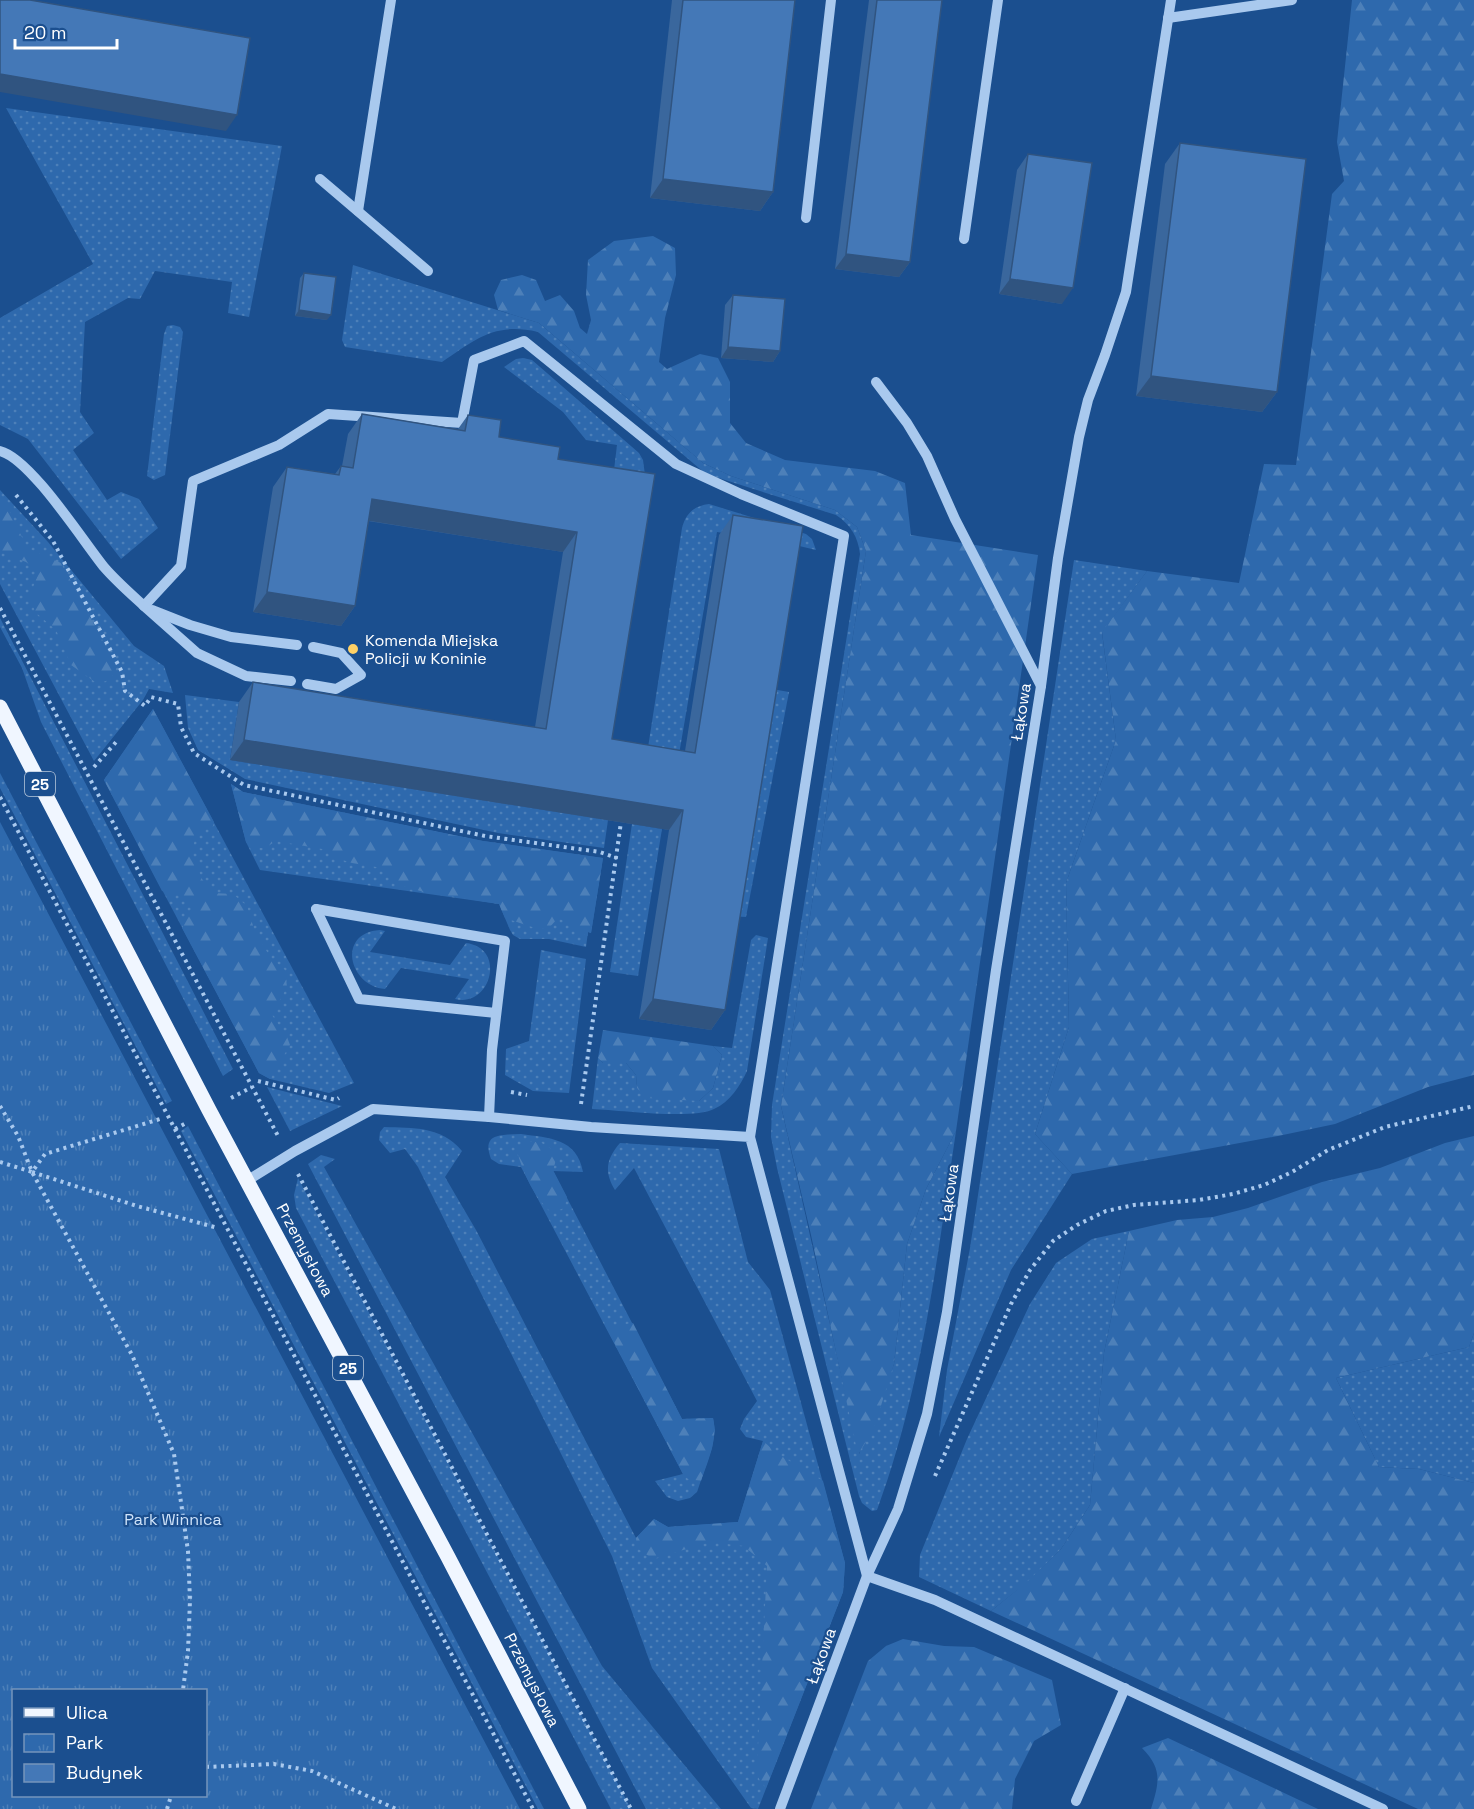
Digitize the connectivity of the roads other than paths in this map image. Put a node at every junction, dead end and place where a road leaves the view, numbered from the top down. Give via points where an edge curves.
1 (391, 0) edge
2 (831, 0) edge
3 (998, 0) edge
4 (1171, 0) edge
5 (1292, 0) edge
6 (1168, 18) junction
7 (320, 179) dead end
8 (358, 211) junction
9 (806, 218) dead end
10 (964, 239) dead end
11 (428, 271) dead end
12 (876, 382) dead end
13 (0, 451) edge
14 (144, 606) junction
15 (297, 645) dead end
16 (313, 647) dead end
17 (291, 681) dead end
18 (307, 684) dead end
19 (1041, 686) junction
20 (0, 707) edge
21 (496, 1014) junction
22 (489, 1116) junction
23 (750, 1137) junction
24 (248, 1180) junction
25 (867, 1575) junction
26 (1125, 1688) junction
27 (1076, 1801) dead end
28 (579, 1809) edge
29 (780, 1809) edge
30 (1383, 1809) edge

1 - 8 lane
2 - 9 lane
3 - 10 lane
4 - 6 lane, Łąkowa
5 - 6 lane
6 - 19 lane, Łąkowa via 1126,292 1088,399 1079,437
7 - 8 lane
8 - 11 lane
12 - 19 lane via 927,456
13 - 14 lane via 21,463 106,569
14 - 15 lane via 231,637
14 - 17 lane via 197,653 246,676
14 - 23 lane via 181,566 193,481 279,445 328,414 462,423 474,360 524,341 675,464 844,537
16 - 18 lane via 341,652 361,675 336,689
19 - 25 lane, Łąkowa via 947,1312 927,1414 898,1509
20 - 24 main road, Przemysłowa / 25
21 - 21 lane via 359,999 316,909 505,941
21 - 22 lane
22 - 23 lane
22 - 24 lane via 373,1109
23 - 25 lane
24 - 28 main road, Przemysłowa / 25
25 - 26 lane via 935,1600
25 - 29 lane, Łąkowa
26 - 27 lane
26 - 30 lane

